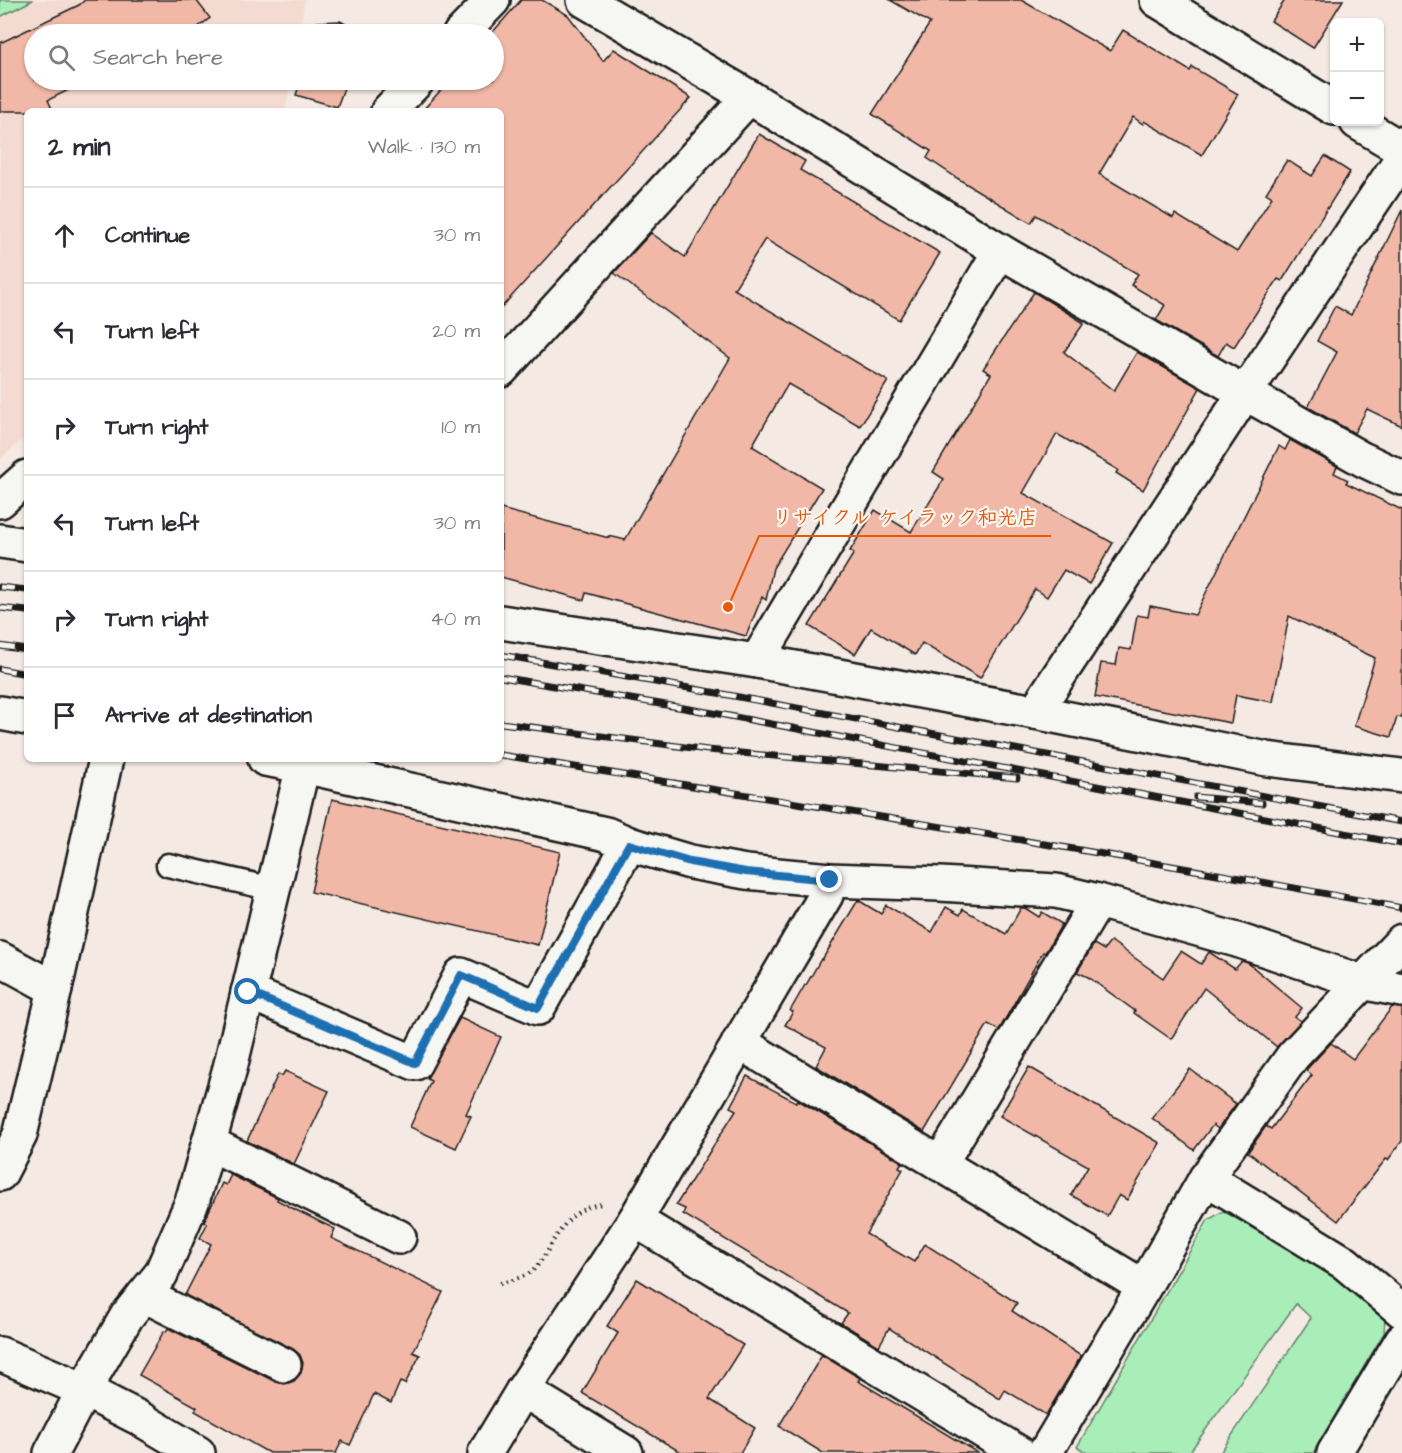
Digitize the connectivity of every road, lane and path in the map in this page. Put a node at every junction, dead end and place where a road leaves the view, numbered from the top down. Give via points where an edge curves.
1 (493, 0) edge
2 (584, 0) edge
3 (1157, 0) edge
4 (470, 24) edge
5 (408, 90) edge
6 (749, 97) junction
7 (1330, 105) edge
8 (391, 108) edge
9 (1364, 126) edge
10 (1402, 149) edge
11 (1402, 158) edge
12 (1000, 251) junction
13 (504, 367) edge
14 (1245, 393) junction
15 (1402, 478) edge
16 (24, 480) edge
17 (0, 501) edge
18 (0, 542) edge
19 (24, 545) edge
20 (504, 622) edge
21 (757, 661) junction
22 (1035, 712) junction
23 (0, 713) edge
24 (24, 717) edge
25 (105, 762) edge
26 (281, 762) edge
27 (303, 766) junction
28 (1402, 776) edge
29 (629, 844) junction
30 (168, 866) dead end
31 (830, 880) junction
32 (273, 889) junction
33 (1098, 901) junction
34 (1402, 941) edge
35 (0, 959) edge
36 (1362, 982) junction
37 (55, 989) junction
38 (1402, 990) edge
39 (248, 992) junction
40 (739, 1042) junction
41 (209, 1143) junction
42 (940, 1164) junction
43 (0, 1174) edge
44 (1206, 1178) junction
45 (623, 1212) junction
46 (399, 1237) dead end
47 (500, 1282) dead end
48 (1144, 1287) junction
49 (144, 1294) junction
50 (1402, 1311) edge
51 (1402, 1340) edge
52 (0, 1354) edge
53 (284, 1365) dead end
54 (84, 1390) junction
55 (523, 1390) junction
56 (51, 1453) edge
57 (198, 1453) edge
58 (485, 1453) edge
59 (626, 1453) edge
60 (1019, 1453) edge
61 (1045, 1453) edge
62 (1334, 1453) edge

1 - 4 street
2 - 6 street
3 - 7 street
5 - 8 street
6 - 12 street
6 - 13 street
9 - 10 street
11 - 14 street
12 - 14 street
12 - 21 street
14 - 15 street
14 - 22 street
16 - 17 street
18 - 19 street
20 - 21 street
21 - 22 street
22 - 28 street via 1267,759
23 - 24 street
25 - 37 street
26 - 27 street
27 - 29 street via 606,834
27 - 32 street
29 - 31 street via 690,862
29 - 39 street via 538,1008 461,975 415,1063
30 - 32 lane
31 - 33 street via 1056,891
31 - 40 street via 826,895
32 - 39 street
33 - 36 street via 1237,940
33 - 42 street
34 - 36 street
35 - 37 street
36 - 38 street
36 - 44 street via 1293,1056
37 - 43 street via 20,1135
39 - 41 street
40 - 42 street
40 - 45 street
41 - 46 street
41 - 49 street via 192,1202 161,1274
42 - 48 street
44 - 48 street
44 - 50 street via 1345,1263
45 - 47 path via 593,1205 580,1211 556,1234 531,1272
45 - 55 street
45 - 60 street
48 - 61 street
49 - 53 street
49 - 54 street
51 - 62 street
52 - 54 street
54 - 56 street
54 - 57 street
55 - 58 street
55 - 59 street

